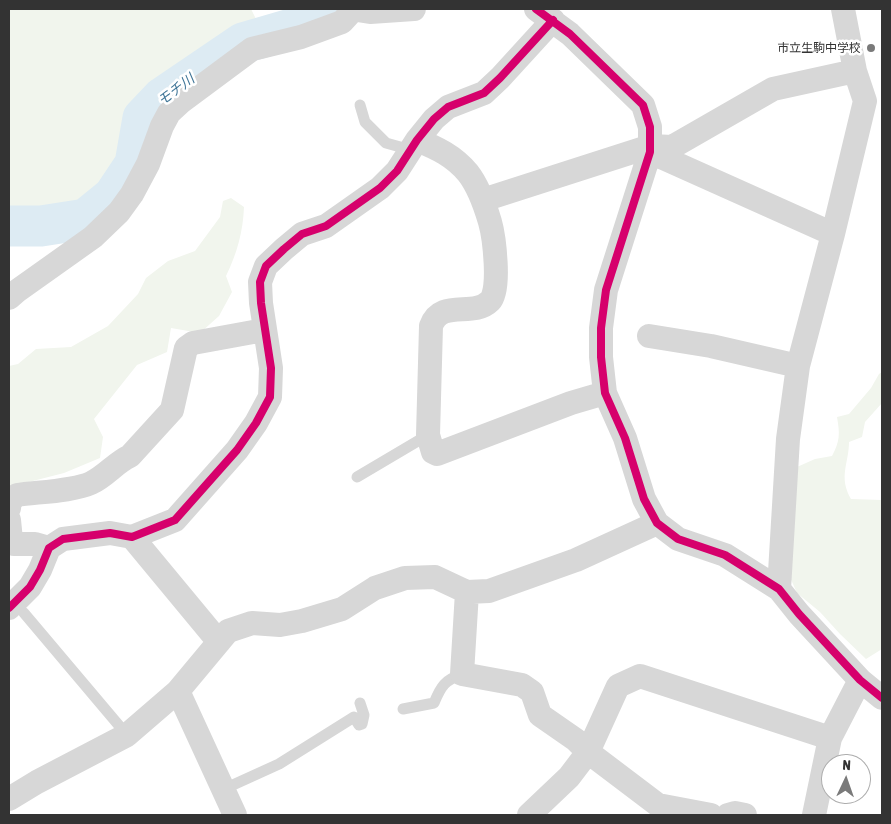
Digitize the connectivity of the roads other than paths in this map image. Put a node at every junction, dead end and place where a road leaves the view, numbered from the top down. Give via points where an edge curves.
1 (352, 9) edge
2 (414, 9) edge
3 (843, 9) edge
4 (545, 15) edge
5 (855, 71) junction
6 (874, 103) edge
7 (360, 105) dead end
8 (414, 145) junction
9 (651, 149) junction
10 (483, 200) junction
11 (833, 234) junction
12 (9, 298) edge
13 (264, 330) junction
14 (649, 336) dead end
15 (798, 366) junction
16 (605, 393) junction
17 (428, 435) junction
18 (357, 477) dead end
19 (9, 508) edge
20 (9, 520) edge
21 (657, 523) junction
22 (132, 538) junction
23 (49, 548) junction
24 (779, 589) junction
25 (466, 592) junction
26 (16, 610) edge
27 (219, 642) junction
28 (462, 674) junction
29 (860, 680) junction
30 (178, 691) junction
31 (882, 698) edge
32 (360, 703) dead end
33 (403, 709) dead end
34 (126, 735) junction
35 (830, 738) junction
36 (588, 752) junction
37 (224, 789) junction
38 (9, 799) edge
39 (235, 815) edge
40 (529, 815) edge
41 (711, 815) edge
42 (728, 815) edge
43 (745, 815) edge
44 (814, 815) edge

1 - 2 street via 370,12
1 - 12 street via 342,22 301,37 252,49 182,101 169,113 148,164 119,212 93,237
3 - 5 street
4 - 8 street via 500,78 484,93 448,107
4 - 9 street via 570,34 643,105 650,127
5 - 6 street
5 - 9 street via 773,88 672,147
6 - 11 street
7 - 8 lane via 365,122 386,142
8 - 10 street via 452,157 468,174
8 - 13 street via 397,171 380,188 326,226 302,234 266,266 260,282
9 - 10 street
9 - 11 street
9 - 16 street via 606,290 601,328
10 - 17 street via 491,225 496,286 492,300 482,307 443,312 434,317 431,326
11 - 15 street
13 - 19 street via 193,343 186,348 172,410 130,456 88,484 17,495 10,501
13 - 22 street via 271,368 270,397 256,423 238,450 175,520
14 - 15 street
15 - 24 street via 788,439
16 - 17 street via 437,454 432,452
16 - 21 street via 625,438 644,499
17 - 18 lane
20 - 23 street via 14,544
21 - 24 street via 678,539 725,556
21 - 25 street via 576,560 489,591
22 - 23 street via 110,533 87,535 63,539
22 - 27 street
23 - 26 street
24 - 29 street
25 - 27 street via 435,577 405,578 376,588 342,608 280,625 252,623 228,631
25 - 28 street
26 - 34 lane
27 - 30 street
28 - 33 lane via 449,679 439,690 434,703
28 - 36 street via 522,685 532,692 540,715
29 - 31 street
29 - 35 street
30 - 34 street
30 - 37 street
32 - 37 lane via 364,715 362,724 359,725 354,717 278,764
34 - 38 street
35 - 36 street via 640,676 618,686
35 - 44 street
36 - 40 street via 569,777
36 - 41 street via 658,805
37 - 39 street
42 - 43 street

